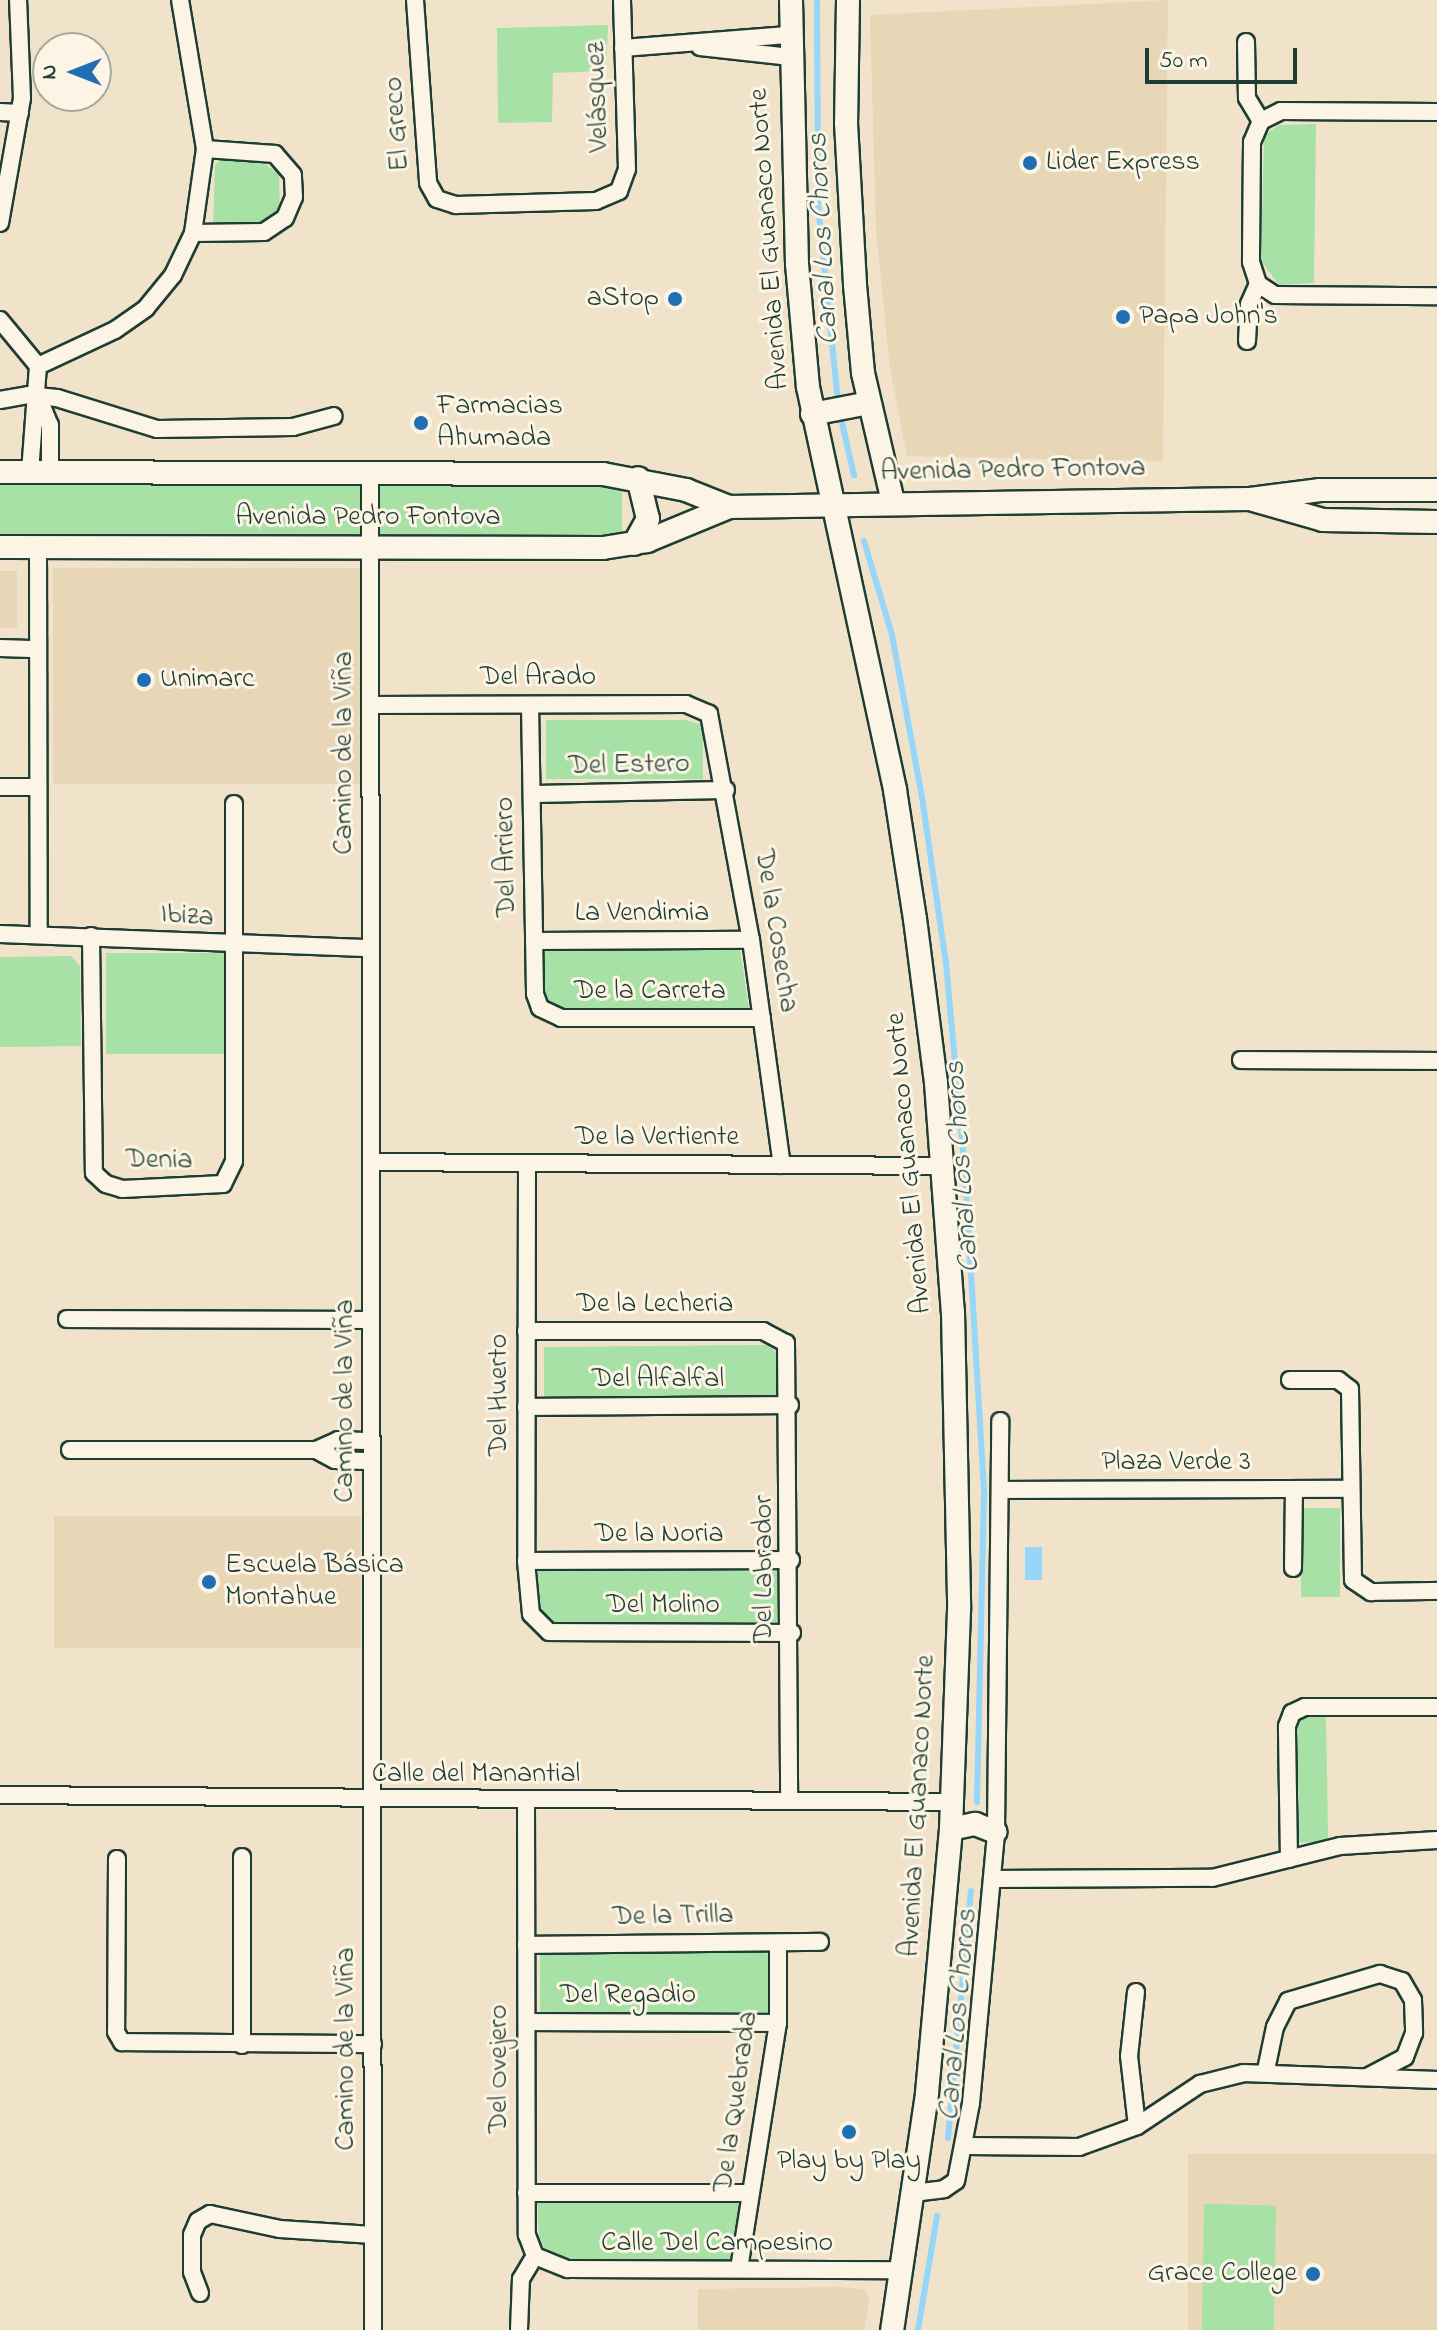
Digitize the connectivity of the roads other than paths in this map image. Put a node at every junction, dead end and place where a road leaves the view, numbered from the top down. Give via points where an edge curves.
1 (18, 0) edge
2 (180, 0) edge
3 (415, 0) edge
4 (622, 0) edge
5 (791, 0) edge
6 (848, 0) edge
7 (1246, 42) dead end
8 (790, 46) junction
9 (623, 48) junction
10 (0, 112) edge
11 (1437, 112) edge
12 (20, 113) junction
13 (1261, 121) junction
14 (205, 149) junction
15 (619, 191) joint
16 (0, 223) edge
17 (193, 233) junction
18 (1258, 284) junction
19 (1437, 296) edge
20 (0, 320) edge
21 (1247, 341) dead end
22 (38, 366) junction
23 (38, 396) junction
24 (0, 400) edge
25 (860, 405) junction
26 (819, 413) junction
27 (334, 416) dead end
28 (0, 472) edge
29 (40, 472) junction
30 (370, 472) junction
31 (638, 478) junction
32 (1437, 490) edge
33 (1250, 499) junction
34 (893, 502) junction
35 (833, 504) junction
36 (729, 507) junction
37 (1437, 522) edge
38 (634, 544) junction
39 (0, 547) edge
40 (38, 547) junction
41 (370, 548) junction
42 (0, 648) edge
43 (38, 649) junction
44 (370, 705) junction
45 (530, 705) junction
46 (705, 710) joint
47 (0, 787) edge
48 (38, 787) junction
49 (726, 790) junction
50 (532, 794) junction
51 (234, 804) dead end
52 (0, 934) edge
53 (39, 934) junction
54 (91, 936) junction
55 (751, 940) junction
56 (534, 941) junction
57 (237, 946) junction
58 (371, 948) junction
59 (540, 1008) joint
60 (762, 1018) junction
61 (1241, 1060) dead end
62 (1437, 1061) edge
63 (371, 1162) junction
64 (527, 1163) junction
65 (782, 1165) junction
66 (943, 1166) junction
67 (67, 1319) dead end
68 (371, 1320) junction
69 (526, 1331) junction
70 (782, 1338) joint
71 (1290, 1380) dead end
72 (790, 1405) junction
73 (526, 1407) junction
74 (1000, 1421) dead end
75 (372, 1441) junction
76 (70, 1450) dead end
77 (316, 1450) junction
78 (372, 1461) junction
79 (1294, 1489) junction
80 (1350, 1489) junction
81 (1001, 1490) junction
82 (791, 1560) junction
83 (526, 1561) junction
84 (1293, 1568) dead end
85 (1437, 1591) edge
86 (537, 1624) joint
87 (792, 1633) junction
88 (1437, 1707) edge
89 (0, 1795) edge
90 (372, 1801) junction
91 (789, 1801) junction
92 (526, 1802) junction
93 (952, 1802) junction
94 (951, 1829) junction
95 (996, 1832) junction
96 (1437, 1840) edge
97 (242, 1857) dead end
98 (117, 1859) dead end
99 (1289, 1859) junction
100 (992, 1879) junction
101 (820, 1942) dead end
102 (778, 1943) junction
103 (526, 1945) junction
104 (1136, 1992) dead end
105 (527, 2022) junction
106 (778, 2023) junction
107 (373, 2044) junction
108 (242, 2045) junction
109 (1266, 2070) junction
110 (1366, 2077) junction
111 (1437, 2080) edge
112 (1137, 2126) junction
113 (966, 2146) junction
114 (526, 2193) junction
115 (750, 2193) junction
116 (913, 2193) junction
117 (373, 2235) junction
118 (535, 2256) junction
119 (739, 2269) junction
120 (902, 2270) junction
121 (200, 2293) dead end
122 (373, 2330) edge
123 (519, 2330) edge
124 (892, 2330) edge

1 - 12 street
2 - 14 street
3 - 15 street, El Greco via 427,175 437,199 456,205 596,201
4 - 9 street, Velásquez
5 - 8 street, Avenida El Guanaco Norte
6 - 25 street via 850,204
7 - 13 street via 1247,98
8 - 9 street
8 - 26 street, Avenida El Guanaco Norte via 799,301
9 - 15 street, Velásquez via 627,169
10 - 12 street
11 - 13 street via 1281,111
12 - 16 street
13 - 18 street via 1252,142 1251,262
14 - 17 street
14 - 17 street via 275,154 293,175 294,197 285,218 264,232
17 - 22 street via 173,275 146,308 115,330
18 - 19 street via 1285,296
18 - 21 street via 1249,304
20 - 22 street
22 - 23 street
23 - 24 street
23 - 27 street via 157,429 278,429
23 - 29 street via 50,425
25 - 26 street
25 - 34 street
26 - 35 street, Avenida El Guanaco Norte
28 - 29 street, Avenida Pedro Fontova
29 - 30 street, Avenida Pedro Fontova
30 - 31 street, Avenida Pedro Fontova via 559,472
30 - 41 street, Camino de la Viña
31 - 36 street, Avenida Pedro Fontova
31 - 38 street via 648,519
32 - 33 street, Avenida Pedro Fontova via 1320,490
33 - 34 street, Avenida Pedro Fontova
33 - 37 street, Avenida Pedro Fontova via 1323,520
34 - 35 street, Avenida Pedro Fontova
35 - 36 street, Avenida Pedro Fontova
35 - 66 street, Avenida El Guanaco Norte via 897,804 927,1001
36 - 38 street, Avenida Pedro Fontova
38 - 41 street, Avenida Pedro Fontova
39 - 40 street, Avenida Pedro Fontova
40 - 41 street, Avenida Pedro Fontova
40 - 43 street
41 - 44 street, Camino de la Viña
42 - 43 street
43 - 48 street
44 - 45 street, Del Arado
44 - 58 street, Camino de la Viña
45 - 46 street, Del Arado via 686,704
45 - 50 street, Del Arriero
46 - 49 street, De la Cosecha via 715,725
47 - 48 street
48 - 53 street
49 - 50 street, Del Estero
49 - 55 street, De la Cosecha
50 - 56 street, Del Arriero
51 - 57 street
52 - 53 street, Ibiza
53 - 54 street, Ibiza
54 - 57 street, Ibiza
54 - 57 street, Denia via 91,1164 100,1180 122,1189 211,1188 232,1175
55 - 56 street, La Vendimia
55 - 60 street, De la Cosecha
56 - 59 street, Del Arriero
57 - 58 street, Ibiza
58 - 63 street, Camino de la Viña
59 - 60 street, De la Carreta via 561,1018
60 - 65 street, De la Cosecha
61 - 62 street
63 - 64 street, De la Vertiente
63 - 68 street, Camino de la Viña
64 - 65 street, De la Vertiente
64 - 69 street, Del Huerto
65 - 66 street, De la Vertiente
66 - 93 street, Avenida El Guanaco Norte via 959,1519
67 - 68 street
68 - 75 street, Camino de la Viña
69 - 70 street, De la Lecheria via 763,1331
69 - 73 street, Del Huerto
70 - 72 street, Del Labrador via 788,1349
71 - 80 street via 1338,1380 1350,1389
72 - 73 street, Del Alfalfal
72 - 82 street, Del Labrador
73 - 83 street, Del Huerto
74 - 81 street
75 - 77 street via 338,1440
75 - 78 street, Camino de la Viña
76 - 77 street
77 - 78 street via 335,1460
78 - 90 street, Camino de la Viña
79 - 80 street, Plaza Verde 3
79 - 81 street, Plaza Verde 3
79 - 84 street
80 - 85 street via 1349,1567 1357,1585 1371,1592
81 - 95 street
82 - 83 street, De la Noria
82 - 87 street, Del Labrador
83 - 86 street, Del Huerto via 531,1614
86 - 87 street, Del Molino via 549,1632
87 - 91 street, Del Labrador
88 - 99 street via 1305,1707 1292,1713 1287,1726
89 - 90 street, Calle del Manantial
90 - 92 street, Calle del Manantial
90 - 107 street, Camino de la Viña
91 - 92 street, Calle del Manantial
91 - 93 street, Calle del Manantial
92 - 103 street, Del Ovejero
93 - 94 street, Avenida El Guanaco Norte
94 - 95 street via 975,1824
94 - 116 street, Avenida El Guanaco Norte via 938,1994
95 - 100 street
96 - 99 street via 1356,1843
97 - 108 street
98 - 108 street via 118,2037 132,2045
99 - 100 street via 1192,1880
100 - 113 street
101 - 102 street, De la Trilla
102 - 103 street, De la Trilla
102 - 106 street, De la Quebrada
103 - 105 street, Del Ovejero
104 - 112 street via 1129,2056
105 - 106 street, Del Regadio
105 - 114 street, Del Ovejero
106 - 115 street, De la Quebrada
107 - 108 street
107 - 117 street, Camino de la Viña
109 - 110 street
109 - 110 street via 1275,2027 1288,2001 1380,1974 1402,1981 1413,2000 1414,2033 1405,2057
109 - 112 street via 1200,2084
110 - 111 street
112 - 113 street via 1079,2147
113 - 116 street via 960,2175 951,2186
114 - 115 street
114 - 118 street, Del Ovejero via 527,2235
115 - 119 street, De la Quebrada
116 - 120 street, Avenida El Guanaco Norte
117 - 121 street via 280,2229 210,2214 198,2221 192,2235 192,2272
117 - 122 street, Camino de la Viña
118 - 119 street, Calle Del Campesino via 568,2269
118 - 123 street via 521,2279
119 - 120 street, Calle Del Campesino
120 - 124 street, Avenida El Guanaco Norte

